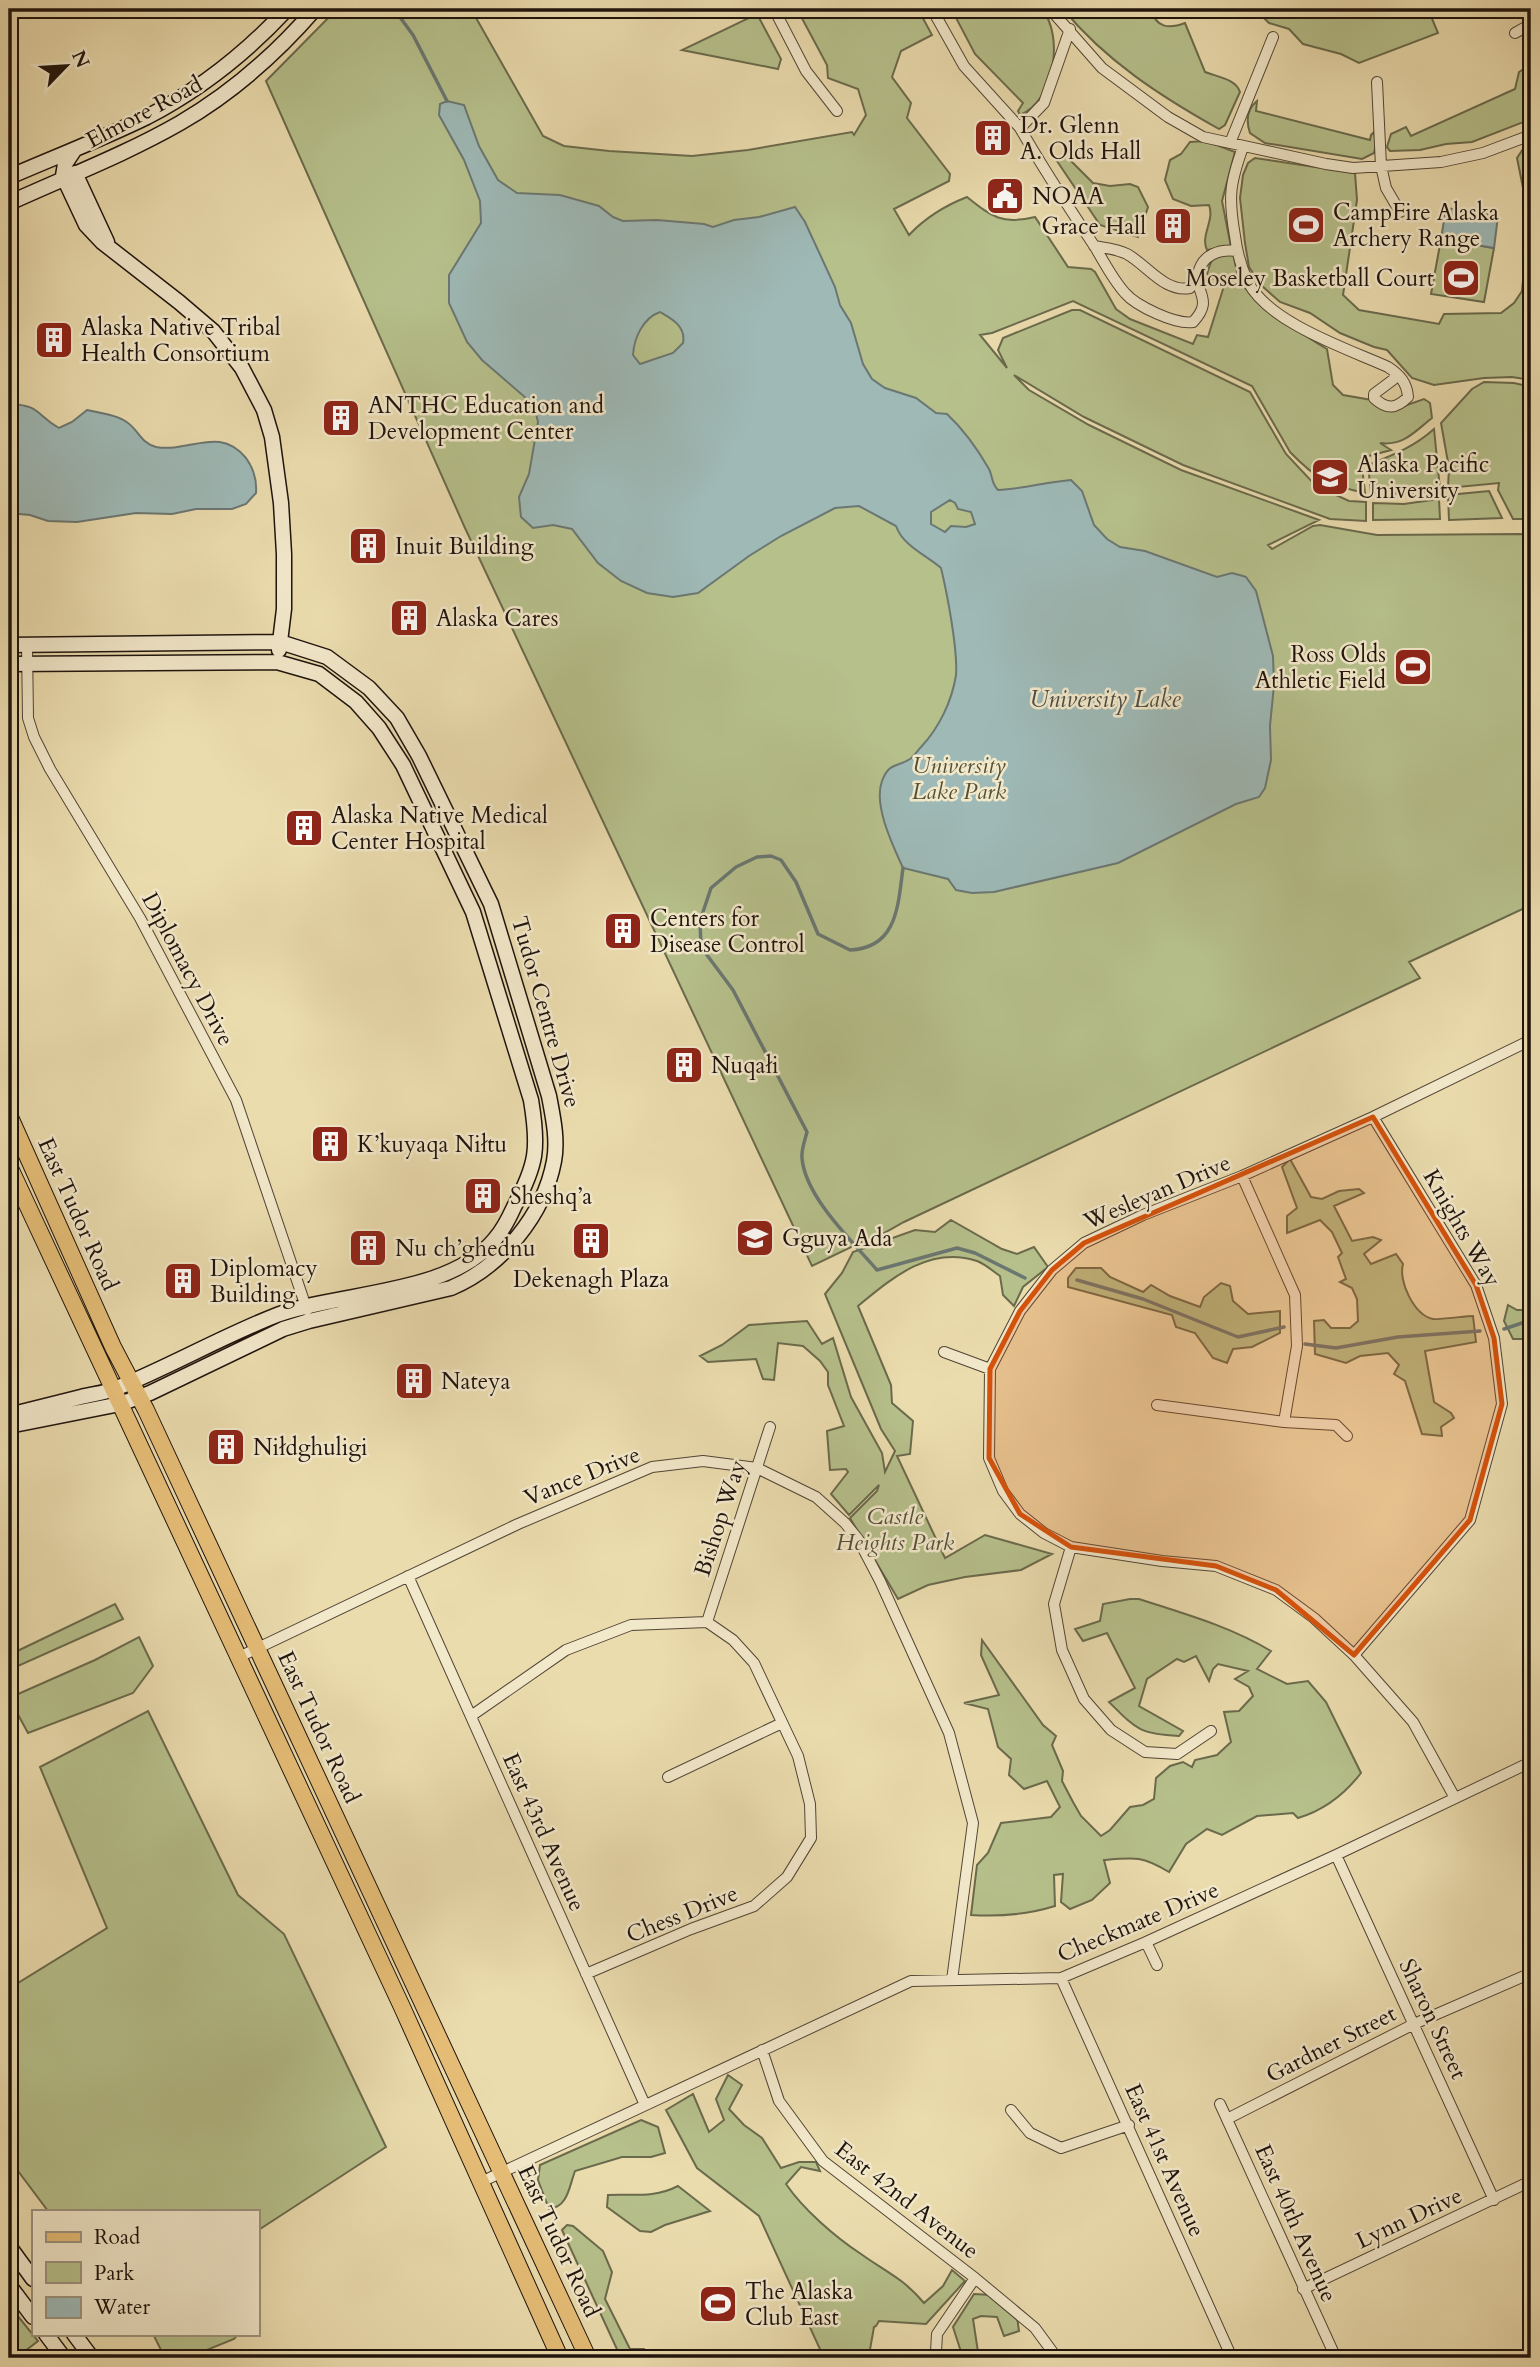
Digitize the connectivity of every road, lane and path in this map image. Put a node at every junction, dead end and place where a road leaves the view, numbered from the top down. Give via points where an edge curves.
1 (286, 9) edge
2 (315, 9) edge
3 (774, 9) edge
4 (932, 9) edge
5 (1050, 9) edge
6 (1525, 9) edge
7 (1531, 23) edge
8 (1070, 29) junction
9 (1515, 33) dead end
10 (1273, 37) dead end
11 (1377, 82) dead end
12 (837, 111) dead end
13 (1020, 128) junction
14 (1531, 135) edge
15 (1230, 143) junction
16 (1243, 147) junction
17 (75, 149) junction
18 (1381, 166) junction
19 (69, 176) junction
20 (9, 177) edge
21 (9, 203) edge
22 (1400, 212) dead end
23 (1094, 246) junction
24 (1237, 251) junction
25 (1198, 276) junction
26 (1396, 373) dead end
27 (280, 642) junction
28 (9, 645) edge
29 (27, 645) junction
30 (277, 662) junction
31 (9, 664) edge
32 (27, 664) junction
33 (1531, 1040) edge
34 (9, 1115) edge
35 (1373, 1117) junction
36 (9, 1166) edge
37 (1242, 1176) junction
38 (308, 1314) junction
39 (944, 1352) dead end
40 (989, 1369) junction
41 (131, 1382) junction
42 (117, 1397) junction
43 (140, 1397) junction
44 (1157, 1405) dead end
45 (9, 1415) edge
46 (1284, 1422) junction
47 (9, 1426) edge
48 (771, 1427) dead end
49 (1347, 1436) dead end
50 (757, 1468) junction
51 (1071, 1547) junction
52 (408, 1576) junction
53 (706, 1622) junction
54 (257, 1648) junction
55 (1354, 1655) junction
56 (239, 1657) junction
57 (471, 1716) junction
58 (782, 1723) junction
59 (1211, 1731) dead end
60 (1530, 1765) edge
61 (668, 1777) dead end
62 (1455, 1798) junction
63 (1336, 1855) junction
64 (1146, 1942) junction
65 (1157, 1965) dead end
66 (1531, 1973) edge
67 (586, 1975) junction
68 (1061, 1978) junction
69 (952, 1980) junction
70 (1414, 2024) junction
71 (762, 2050) junction
72 (1220, 2104) dead end
73 (645, 2105) junction
74 (1011, 2110) dead end
75 (1227, 2119) junction
76 (1129, 2126) junction
77 (501, 2172) junction
78 (1531, 2181) edge
79 (481, 2182) junction
80 (1494, 2200) junction
81 (9, 2246) edge
82 (32, 2278) edge
83 (975, 2278) junction
84 (9, 2285) edge
85 (1303, 2289) junction
86 (32, 2316) edge
87 (48, 2336) edge
88 (76, 2336) edge
89 (936, 2352) dead end
90 (64, 2358) edge
91 (92, 2358) edge
92 (559, 2358) edge
93 (588, 2358) edge
94 (1058, 2358) edge
95 (1232, 2358) edge
96 (1336, 2358) edge

1 - 17 street, Elmore Road via 240,53 183,96
2 - 19 street, Elmore Road via 267,60 209,105
3 - 12 street via 806,71
4 - 13 street via 964,66
5 - 8 street
6 - 7 street
7 - 9 street
8 - 13 street via 1044,103
8 - 15 street via 1102,68 1168,117 1203,137
10 - 15 street
11 - 18 street
13 - 23 street
14 - 18 street via 1483,153
15 - 16 street
16 - 18 street via 1353,168
16 - 24 street via 1231,180
17 - 19 street via 65,164
17 - 20 street, Elmore Road
18 - 22 street via 1386,188
19 - 21 street, Elmore Road
19 - 27 street via 83,221 93,234 217,335 245,373 264,410 281,497 284,608
23 - 25 street via 1126,253 1174,287 1190,288
23 - 25 street via 1125,294 1184,323 1193,322 1203,307
24 - 25 street via 1220,250 1208,256
24 - 26 street via 1249,284 1268,305 1314,336
27 - 29 street, Tudor Centre Drive
27 - 30 street
27 - 38 street, Tudor Centre Drive via 327,657 349,671 397,718 414,747 491,904 550,1096 555,1128 555,1159 546,1187 528,1222 483,1271 451,1288
28 - 29 street, Tudor Centre Drive
29 - 32 street, Diplomacy Drive
30 - 32 street, Tudor Centre Drive
30 - 38 street, Tudor Centre Drive via 319,674 356,702 403,765 473,912 536,1129 530,1178 495,1239 476,1257 429,1280
31 - 32 street, Tudor Centre Drive
32 - 38 street, Diplomacy Drive via 28,718 34,737 141,918 236,1100
33 - 35 street, Wesleyan Drive
34 - 41 main road, East Tudor Road
35 - 37 street, Wesleyan Drive
35 - 55 street, Knights Way via 1476,1285 1494,1338 1503,1404 1469,1520
36 - 42 main road, East Tudor Road
37 - 40 street, Wesleyan Drive via 1084,1243 1052,1270 1020,1311
37 - 46 street via 1295,1295 1297,1346
38 - 41 street, Tudor Centre Drive via 277,1315
38 - 43 street, Tudor Centre Drive
39 - 40 street
40 - 51 street, Wesleyan Drive via 989,1458 1003,1491 1020,1514
41 - 42 street, Tudor Centre Drive
41 - 43 main road, East Tudor Road
42 - 43 street, Tudor Centre Drive
42 - 45 street, Tudor Centre Drive
42 - 47 street, Tudor Centre Drive
42 - 56 main road, East Tudor Road
43 - 54 main road, East Tudor Road
44 - 46 street
46 - 49 street via 1336,1425
48 - 50 street, Bishop Way
50 - 52 street, Vance Drive via 703,1461 652,1467
50 - 53 street, Bishop Way
50 - 69 street, Vance Drive via 816,1497 858,1539 949,1733 973,1824
51 - 55 street, Wesleyan Drive via 1216,1566 1276,1590
51 - 59 street via 1054,1604 1062,1650 1084,1699 1111,1730 1145,1752 1177,1754
52 - 54 street, Vance Drive
52 - 57 street, East 43rd Avenue
53 - 57 street via 631,1625 566,1650
53 - 58 street, Chess Drive via 733,1640 754,1663
54 - 56 street, Vance Drive
54 - 77 main road, East Tudor Road
55 - 62 street, Wesleyan Drive via 1413,1722
56 - 79 main road, East Tudor Road
57 - 67 street, East 43rd Avenue
58 - 61 street
58 - 67 street, Chess Drive via 798,1756 810,1804 811,1838 788,1877 754,1906
60 - 62 street, Checkmate Drive
62 - 63 street, Checkmate Drive
63 - 64 street, Checkmate Drive
63 - 70 street, Sharon Street
64 - 65 street
64 - 68 street, Checkmate Drive
66 - 70 street, Gardner Street
67 - 73 street, East 43rd Avenue
68 - 69 street, Checkmate Drive
68 - 76 street, East 41st Avenue
69 - 71 street, Checkmate Drive via 911,1981
70 - 75 street, Gardner Street
70 - 80 street, Sharon Street
71 - 73 street, Checkmate Drive
71 - 83 street, East 42nd Avenue via 779,2101 823,2161
72 - 75 street, East 40th Avenue
73 - 77 street, Checkmate Drive
74 - 76 street via 1030,2133 1061,2148
75 - 85 street, East 40th Avenue
76 - 95 street, East 41st Avenue
77 - 79 street, Checkmate Drive
77 - 93 main road, East Tudor Road
78 - 80 street, Lynn Drive
79 - 92 main road, East Tudor Road
80 - 85 street, Lynn Drive
81 - 82 street
83 - 89 street via 937,2334
83 - 94 street, East 42nd Avenue via 1035,2328
84 - 86 street
85 - 96 street, East 40th Avenue
87 - 90 street
88 - 91 street

